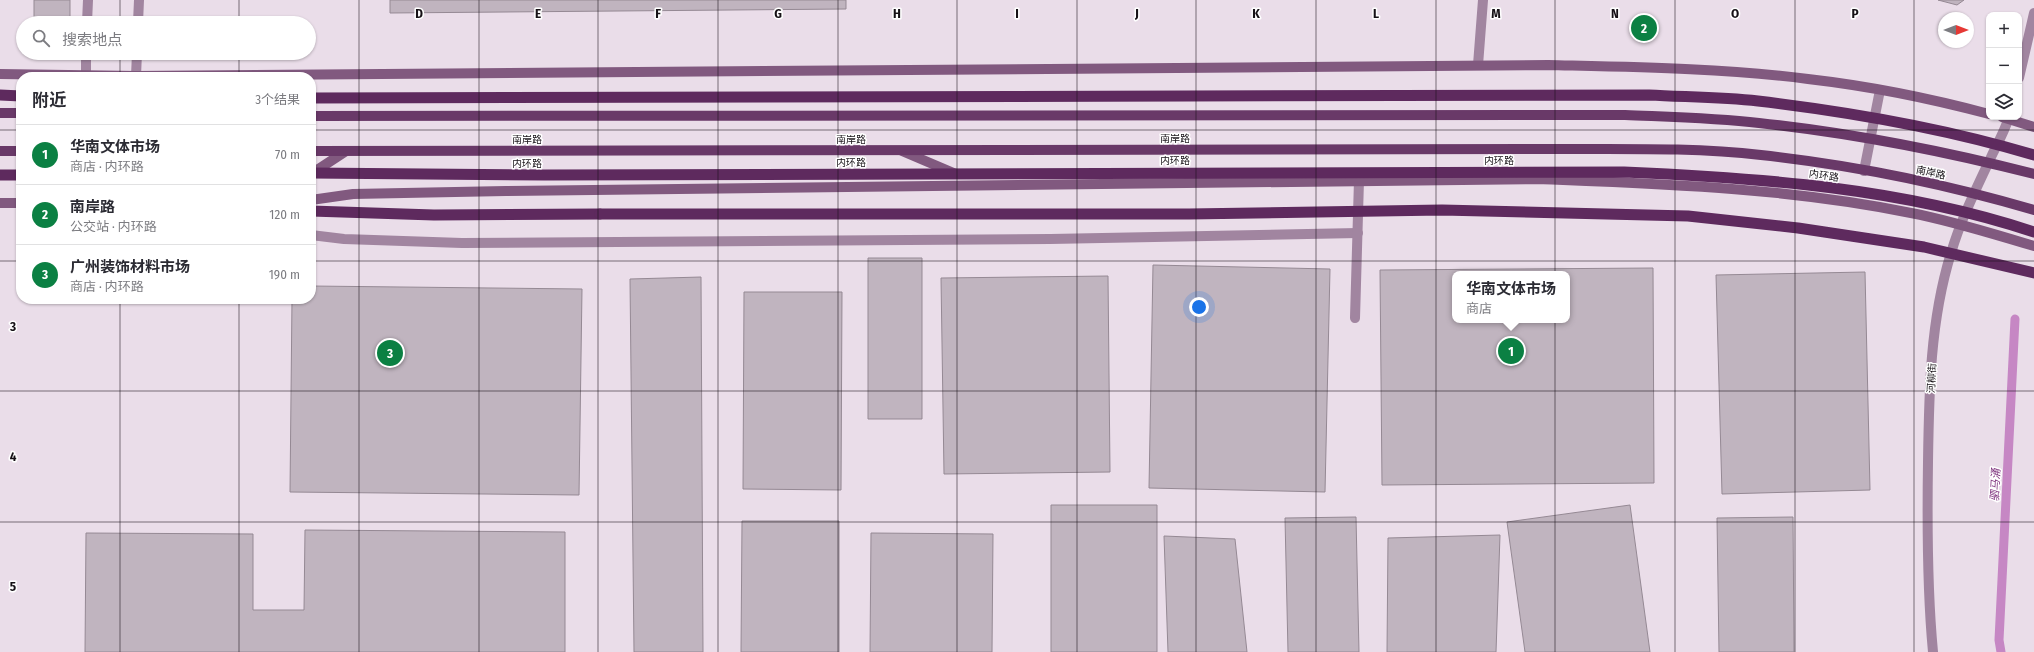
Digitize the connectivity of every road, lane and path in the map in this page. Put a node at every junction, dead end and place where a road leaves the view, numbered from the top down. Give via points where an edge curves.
1 (88, 0) edge
2 (139, 0) edge
3 (1483, 0) edge
4 (2034, 13) edge
5 (87, 16) edge
6 (138, 16) edge
7 (86, 60) edge
8 (137, 60) edge
9 (1478, 65) junction
10 (2022, 65) edge
11 (86, 72) edge
12 (136, 72) edge
13 (0, 74) edge
14 (16, 74) edge
15 (316, 75) edge
16 (1880, 90) junction
17 (0, 95) edge
18 (16, 96) edge
19 (316, 98) edge
20 (0, 99) edge
21 (16, 99) edge
22 (0, 113) edge
23 (16, 113) edge
24 (1986, 113) edge
25 (316, 116) edge
26 (2006, 120) edge
27 (2013, 120) edge
28 (2034, 127) edge
29 (1870, 139) junction
30 (0, 151) edge
31 (16, 151) edge
32 (316, 151) edge
33 (346, 151) junction
34 (902, 151) junction
35 (2034, 155) edge
36 (1988, 163) junction
37 (316, 171) edge
38 (1864, 171) junction
39 (316, 174) edge
40 (2034, 174) edge
41 (0, 175) edge
42 (16, 175) edge
43 (1358, 180) junction
44 (985, 187) junction
45 (1975, 194) junction
46 (316, 199) edge
47 (0, 203) edge
48 (16, 203) edge
49 (316, 210) edge
50 (2034, 210) edge
51 (1961, 224) junction
52 (2034, 232) edge
53 (1358, 233) junction
54 (316, 236) edge
55 (2034, 246) edge
56 (2034, 273) edge
57 (1355, 318) dead end
58 (1933, 652) edge

1 - 5 street
2 - 6 street
3 - 9 street
4 - 10 street
7 - 11 street
8 - 12 street
9 - 15 main road
9 - 16 main road via 1740,72
13 - 14 main road
16 - 24 main road via 1937,100
16 - 29 street
17 - 18 highway
19 - 35 highway, bridge via 1649,95 1756,100 1860,115 1931,128
20 - 21 highway
22 - 23 main road
25 - 29 main road via 1626,115 1759,123
26 - 36 street, 河柳街
27 - 28 main road
29 - 36 main road
29 - 38 street
30 - 31 main road
32 - 33 main road, 南岸路
33 - 34 main road, 南岸路
33 - 37 main road
34 - 38 main road, 南岸路 via 1642,149 1761,155
34 - 44 main road
36 - 40 main road
36 - 45 street, 河柳街
38 - 45 main road, 南岸路
39 - 52 highway, 内环路, bridge via 1624,172 1785,182 1870,193 1932,205
41 - 42 highway
43 - 44 main road
43 - 51 main road via 1540,179 1738,189 1866,205
43 - 53 street
44 - 46 main road via 377,193
45 - 50 main road, 南岸路
45 - 51 street, 河柳街
47 - 48 main road
49 - 56 highway, bridge via 434,215 1189,214 1442,210 1688,216 1806,229 1917,246
51 - 55 main road
51 - 58 street, 河柳街 via 1941,292 1930,375 1927,532
53 - 54 street via 1042,239 462,243
53 - 57 street

